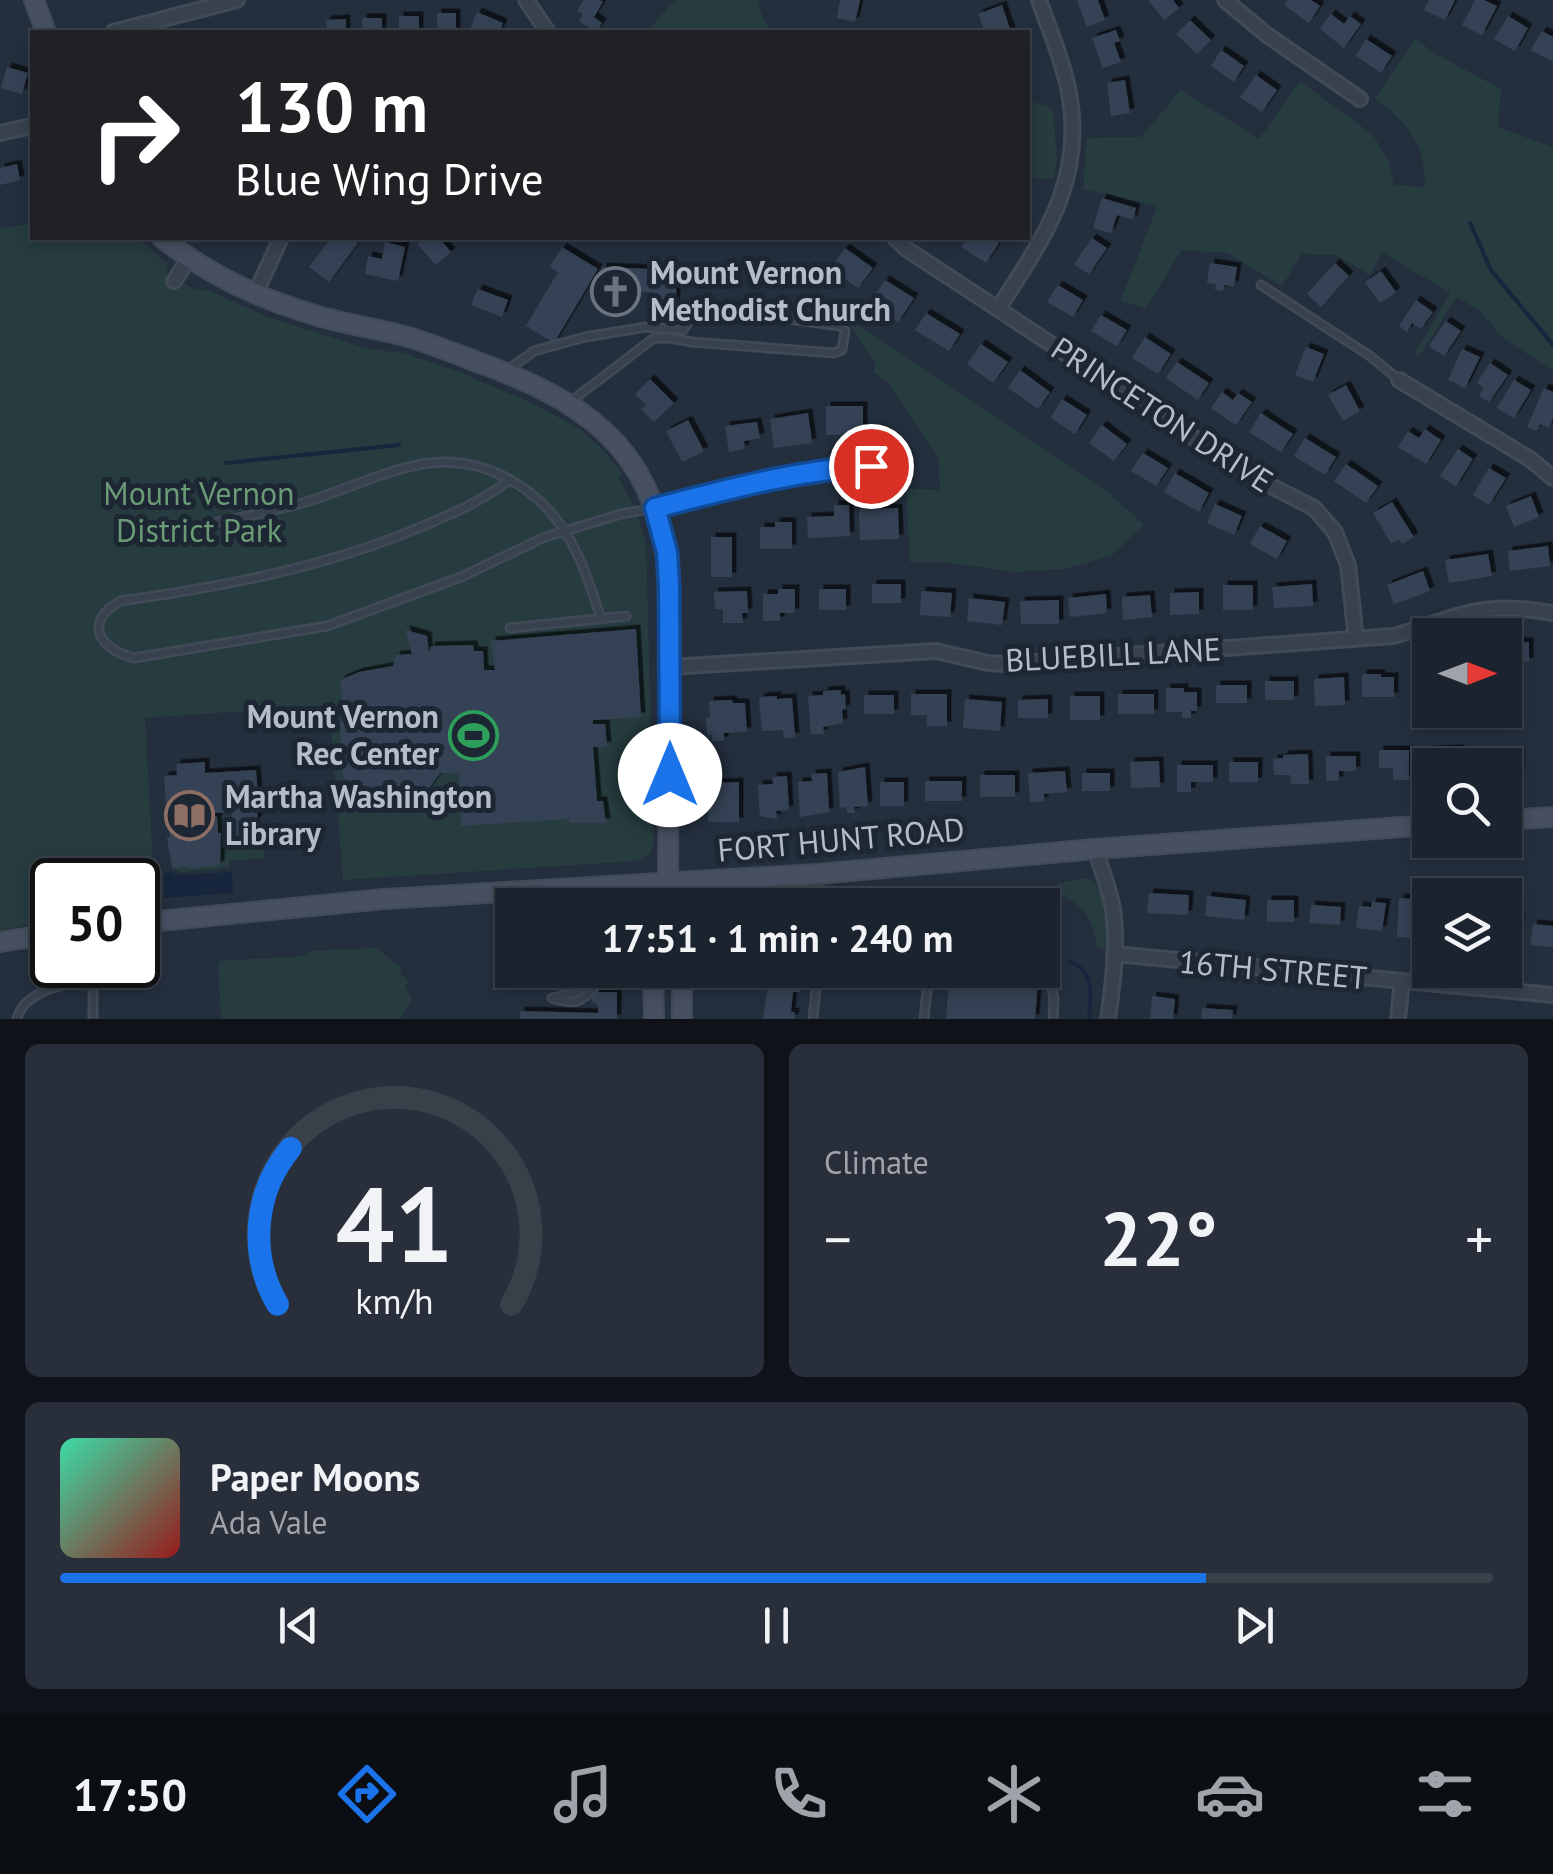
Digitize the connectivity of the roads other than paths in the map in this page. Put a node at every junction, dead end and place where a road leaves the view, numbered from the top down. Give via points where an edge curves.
1 (34, 0) edge
2 (237, 0) edge
3 (526, 0) edge
4 (1039, 0) edge
5 (1225, 0) edge
6 (45, 30) edge
7 (121, 30) edge
8 (547, 30) edge
9 (1360, 99) dead end
10 (30, 126) edge
11 (0, 133) edge
12 (165, 240) edge
13 (280, 240) edge
14 (897, 240) edge
15 (189, 259) junction
16 (174, 281) dead end
17 (1260, 286) dead end
18 (256, 292) junction
19 (998, 308) junction
20 (504, 372) junction
21 (1399, 380) joint
22 (569, 403) junction
23 (871, 466) dead end
24 (1553, 478) edge
25 (510, 480) junction
26 (655, 508) junction
27 (171, 530) dead end
28 (566, 531) junction
29 (1553, 614) edge
30 (626, 616) dead end
31 (601, 618) junction
32 (510, 628) dead end
33 (1356, 639) junction
34 (669, 667) junction
35 (1553, 818) edge
36 (1522, 819) edge
37 (1412, 826) edge
38 (1095, 849) junction
39 (817, 874) junction
40 (668, 883) junction
41 (666, 888) edge
42 (669, 888) edge
43 (818, 888) edge
44 (160, 922) edge
45 (30, 937) edge
46 (0, 942) edge
47 (1114, 954) junction
48 (1402, 982) junction
49 (60, 988) edge
50 (92, 988) edge
51 (594, 988) edge
52 (654, 988) edge
53 (682, 988) edge
54 (816, 988) edge
55 (928, 988) edge
56 (1052, 988) edge
57 (1553, 995) edge
58 (552, 998) dead end
59 (17, 1019) edge
60 (94, 1019) edge
61 (654, 1019) edge
62 (682, 1019) edge
63 (813, 1019) edge
64 (924, 1019) edge
65 (1052, 1019) edge
66 (1108, 1019) edge
67 (1398, 1019) edge

1 - 6 main road
2 - 7 street
3 - 8 street
4 - 19 street via 1068,88 1071,156 1054,216
5 - 9 street
10 - 11 street
12 - 15 main road
13 - 18 street
14 - 19 street, PRINCETON DRIVE
15 - 16 street
15 - 18 main road
17 - 21 lane
18 - 20 main road
19 - 33 street, PRINCETON DRIVE via 1326,519 1352,583
20 - 22 main road
20 - 22 lane via 534,351 585,337 646,327 683,330 706,308 844,331 842,350 834,352 654,338
21 - 24 street
22 - 26 main road via 618,446
23 - 26 street via 745,484
25 - 27 lane via 480,466 426,463 306,502
25 - 28 lane via 540,500
25 - 28 lane via 468,507 360,551 120,601 106,609 99,634 118,654 134,658 327,626
26 - 28 lane
26 - 34 main road via 667,552
28 - 31 lane
29 - 33 street, BLUEBILL LANE via 1477,610 1393,636
30 - 31 lane
31 - 32 lane
33 - 34 street, BLUEBILL LANE via 1006,664 936,651
34 - 40 main road
35 - 36 main road
37 - 38 main road, FORT HUNT ROAD
38 - 39 main road, FORT HUNT ROAD
38 - 47 street via 1114,914
39 - 40 main road, FORT HUNT ROAD
39 - 43 lane
40 - 41 main road
40 - 42 main road
40 - 44 main road, FORT HUNT ROAD via 384,899
45 - 46 main road
47 - 48 street, 16TH STREET
47 - 66 street
48 - 57 street, 16TH STREET
48 - 67 street
49 - 59 lane via 35,996
50 - 60 lane
51 - 58 lane via 571,1004
52 - 61 main road
53 - 62 main road
54 - 63 lane
55 - 64 lane
56 - 65 lane

